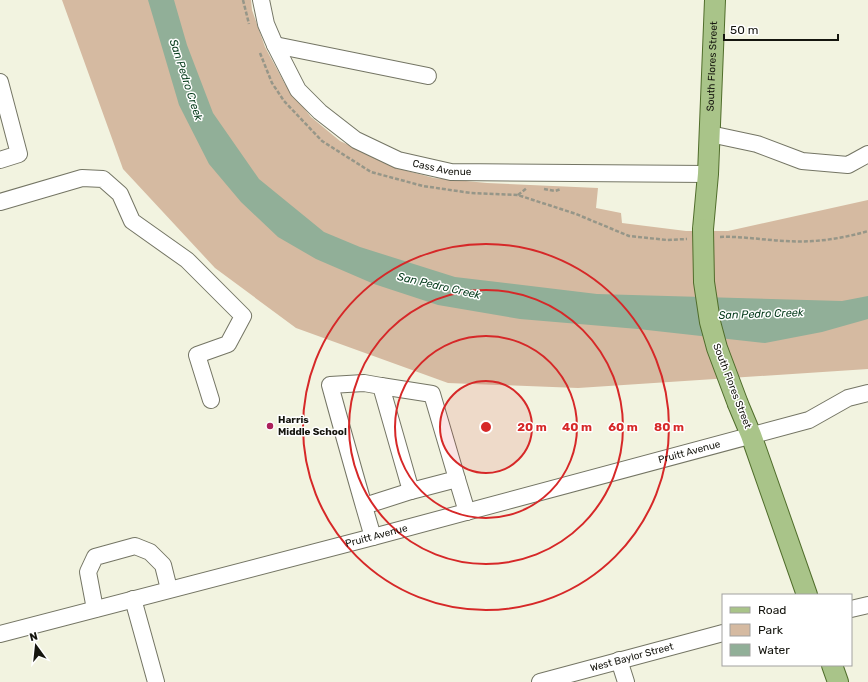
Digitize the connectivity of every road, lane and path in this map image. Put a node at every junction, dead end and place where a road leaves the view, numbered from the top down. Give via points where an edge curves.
1 (261, 0) edge
2 (715, 0) edge
3 (274, 45) junction
4 (428, 76) dead end
5 (0, 82) edge
6 (710, 134) junction
7 (868, 154) edge
8 (0, 160) edge
9 (708, 174) junction
10 (0, 202) edge
11 (381, 386) junction
12 (868, 393) edge
13 (211, 400) dead end
14 (751, 435) junction
15 (457, 479) junction
16 (411, 491) junction
17 (364, 506) junction
18 (467, 512) junction
19 (373, 537) junction
20 (170, 589) junction
21 (807, 594) edge
22 (133, 599) junction
23 (868, 605) edge
24 (95, 609) junction
25 (852, 610) edge
26 (722, 633) edge
27 (0, 634) edge
28 (620, 660) junction
29 (832, 666) edge
30 (156, 682) edge
31 (540, 682) edge
32 (626, 682) edge
33 (838, 682) edge

1 - 3 street, Cass Avenue
2 - 6 main road, South Flores Street
3 - 4 street
3 - 9 street, Cass Avenue via 298,90 320,112 356,140 398,160 451,172
5 - 8 street via 19,154
6 - 7 street via 757,144 802,161 848,165
6 - 9 main road, South Flores Street
9 - 14 main road, South Flores Street, bridge via 703,229 704,282 710,322 717,348
10 - 13 street via 82,178 103,179 120,194 132,221 187,260 243,316 228,344 196,355
11 - 15 street via 432,394
11 - 16 street
11 - 17 street via 364,383 330,385
12 - 14 street, Pruitt Avenue via 848,398 810,420
14 - 18 street, Pruitt Avenue
14 - 21 main road, South Flores Street
15 - 16 street
15 - 18 street
16 - 17 street
17 - 19 street
18 - 19 street, Pruitt Avenue
19 - 20 street, Pruitt Avenue
20 - 22 street, Pruitt Avenue
20 - 24 street via 163,565 150,552 135,546 95,557 88,572
22 - 24 street, Pruitt Avenue
22 - 30 street
23 - 25 street
24 - 27 street, Pruitt Avenue
26 - 28 street, West Baylor Street
28 - 31 street, West Baylor Street
28 - 32 street
29 - 33 main road

